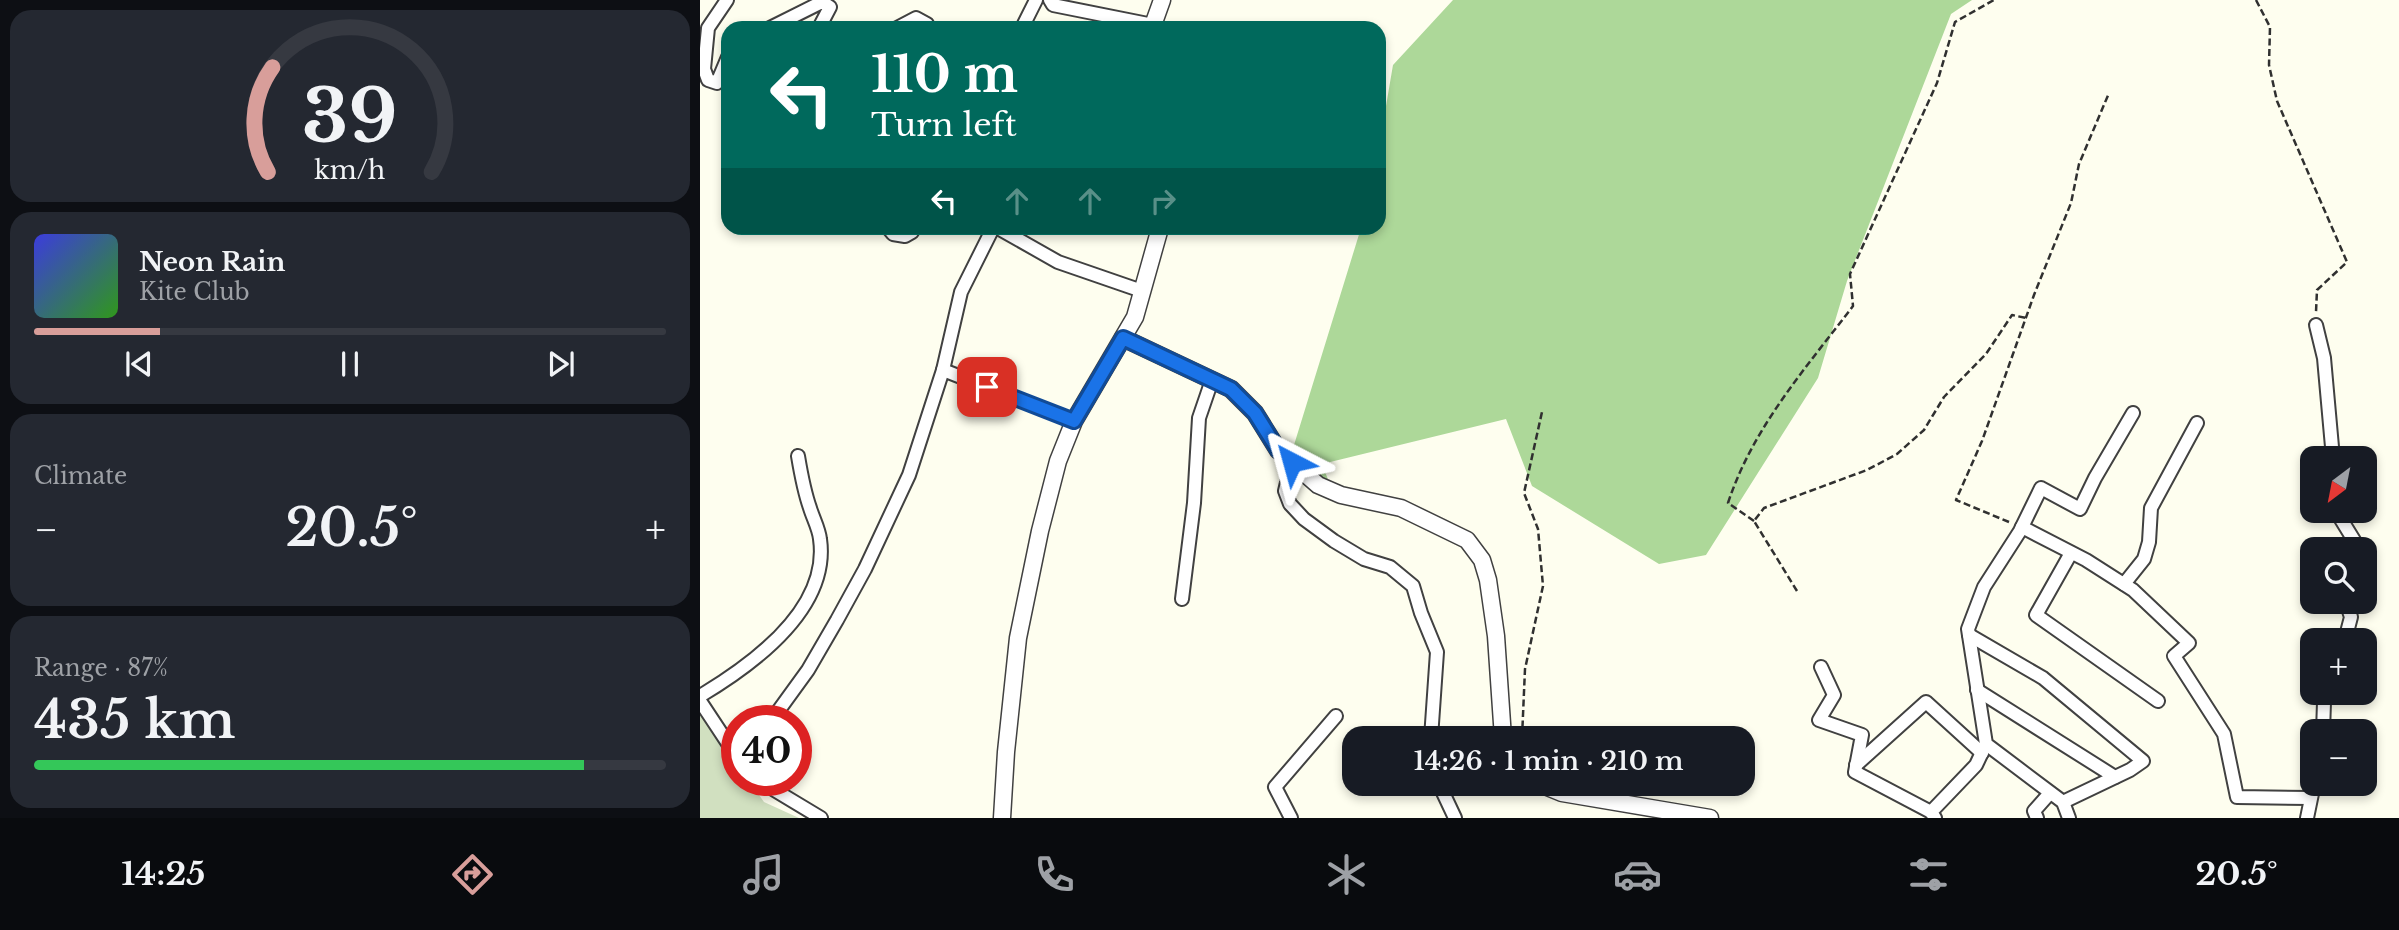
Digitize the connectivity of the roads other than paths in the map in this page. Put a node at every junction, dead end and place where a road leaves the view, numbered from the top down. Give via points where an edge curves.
1 (727, 0) edge
2 (1036, 0) edge
3 (1049, 0) edge
4 (1162, 0) edge
5 (783, 21) edge
6 (823, 21) edge
7 (1026, 21) edge
8 (1129, 21) edge
9 (1155, 21) edge
10 (721, 74) edge
11 (990, 235) edge
12 (1010, 235) edge
13 (1158, 235) edge
14 (1142, 291) junction
15 (2316, 326) road end
16 (1123, 338) junction
17 (943, 370) junction
18 (1212, 380) junction
19 (2133, 413) dead end
20 (1074, 421) junction
21 (2197, 423) dead end
22 (2332, 446) edge
23 (798, 456) dead end
24 (1292, 462) junction
25 (2022, 527) junction
26 (2071, 552) junction
27 (2124, 584) junction
28 (1182, 599) dead end
29 (1969, 635) junction
30 (1821, 667) dead end
31 (1977, 690) junction
32 (700, 698) edge
33 (2158, 701) dead end
34 (783, 705) edge
35 (1336, 716) dead end
36 (1432, 726) edge
37 (1502, 726) edge
38 (721, 731) edge
39 (1984, 749) junction
40 (1856, 765) junction
41 (2115, 777) junction
42 (2050, 793) junction
43 (785, 796) edge
44 (1445, 796) edge
45 (1580, 796) edge
46 (2310, 798) joint
47 (2063, 802) junction
48 (1933, 815) edge
49 (821, 818) edge
50 (1002, 818) edge
51 (1291, 818) edge
52 (1455, 818) edge
53 (1710, 818) edge
54 (2037, 818) edge
55 (2069, 818) edge
56 (2307, 818) edge

1 - 10 street via 708,28 704,69 708,80 717,83
2 - 7 street
3 - 8 street via 1054,5
4 - 9 street
5 - 6 street via 822,2 830,7
11 - 17 street via 961,292
12 - 14 street via 1058,262
13 - 14 street
14 - 16 street
15 - 22 street via 2324,358
16 - 18 street
16 - 20 street
17 - 20 street
17 - 34 street via 909,475 865,569 808,670
18 - 24 street via 1231,389 1255,413 1278,450
18 - 28 street via 1199,418
19 - 25 street via 2080,509 2041,488
20 - 50 street via 1058,461 1018,638
21 - 27 street via 2151,508 2144,559
23 - 32 street via 820,539 818,572 801,612 783,632 739,673
24 - 36 street via 1285,491 1304,519 1413,586 1437,652
24 - 37 street via 1318,485 1401,508 1467,540 1482,560 1488,580
25 - 26 street
25 - 29 street via 1984,587
26 - 27 street
26 - 33 street via 2036,615
27 - 46 street via 2189,643 2174,656 2224,734 2237,797
29 - 31 street
29 - 41 street via 2043,678 2143,761
30 - 40 street via 1834,695 1819,720 1863,734
31 - 39 street
31 - 41 street
32 - 38 street
35 - 51 street via 1275,787
39 - 40 street via 1926,702
39 - 42 street
39 - 48 street
40 - 48 street via 1855,772
41 - 47 street
42 - 47 street
42 - 54 street via 2035,811
43 - 49 street
44 - 52 street
45 - 53 street
46 - 56 street
47 - 55 street

